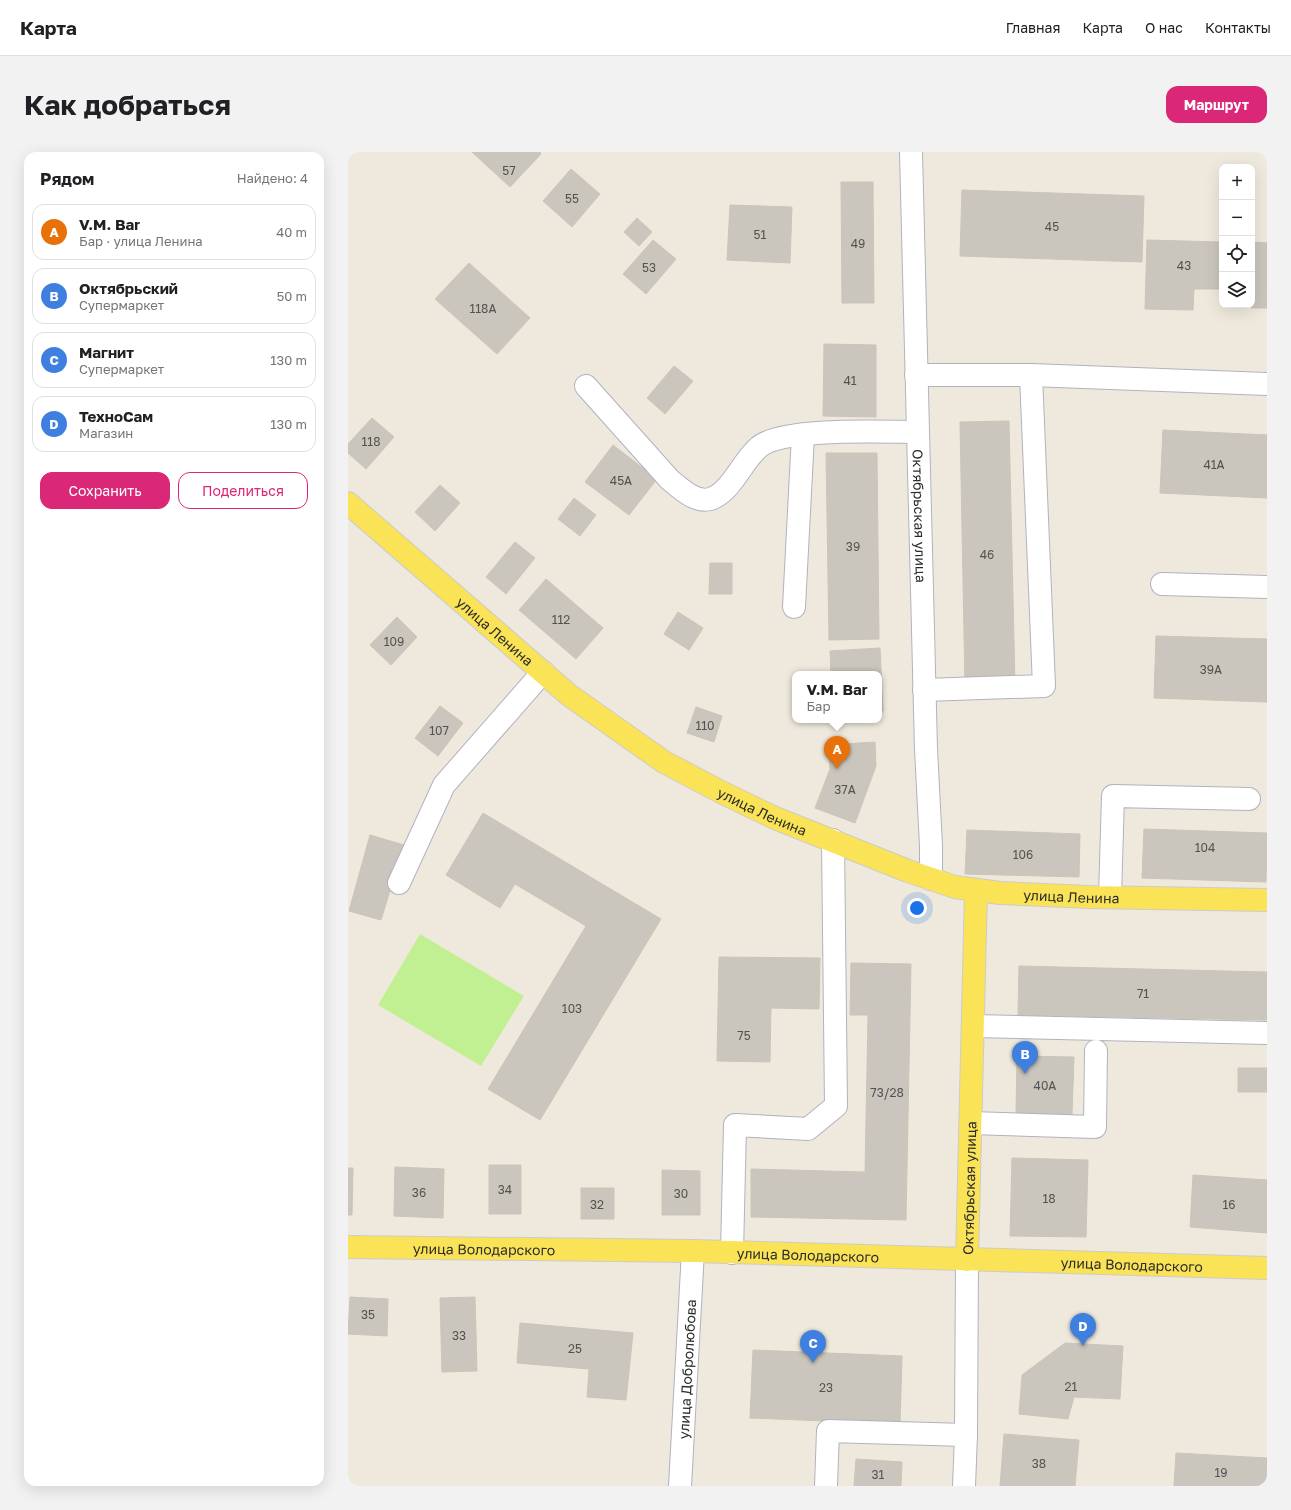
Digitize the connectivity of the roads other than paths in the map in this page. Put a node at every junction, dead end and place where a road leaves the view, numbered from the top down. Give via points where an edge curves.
1 (911, 152) edge
2 (916, 375) junction
3 (1031, 375) junction
4 (1267, 384) edge
5 (586, 386) dead end
6 (917, 432) junction
7 (803, 435) junction
8 (348, 503) edge
9 (1162, 584) dead end
10 (1267, 587) edge
11 (794, 607) dead end
12 (543, 672) junction
13 (924, 690) junction
14 (1249, 799) dead end
15 (833, 840) junction
16 (930, 879) junction
17 (399, 883) dead end
18 (976, 890) junction
19 (1110, 897) junction
20 (1267, 900) edge
21 (973, 1026) junction
22 (1267, 1033) edge
23 (1096, 1051) dead end
24 (971, 1123) junction
25 (348, 1247) edge
26 (693, 1252) junction
27 (732, 1253) junction
28 (967, 1260) junction
29 (1267, 1268) edge
30 (966, 1435) junction
31 (680, 1486) edge
32 (826, 1486) edge
33 (964, 1486) edge

1 - 2 street, Октябрьская улица
2 - 3 street
2 - 6 street, Октябрьская улица
3 - 4 street
3 - 13 street via 1044,686
5 - 7 street via 670,480 684,492 700,500 710,499 726,489 760,445
6 - 7 street via 830,432
6 - 13 street, Октябрьская улица
7 - 11 street
8 - 12 main road, улица Ленина
9 - 10 street
12 - 15 main road, улица Ленина via 575,700 664,762 775,818
12 - 17 street via 444,785
13 - 16 street, Октябрьская улица via 931,846
14 - 19 street via 1113,796
15 - 16 main road, улица Ленина
15 - 27 street via 836,1106 808,1129 734,1125
16 - 18 main road, улица Ленина
18 - 19 main road, улица Ленина
18 - 21 main road, Октябрьская улица
19 - 20 main road, улица Ленина
21 - 22 street
21 - 24 main road, Октябрьская улица
23 - 24 street via 1095,1127
24 - 28 main road, Октябрьская улица
25 - 26 main road, улица Володарского
26 - 27 main road, улица Володарского
26 - 31 street, улица Добролюбова
27 - 28 main road, улица Володарского
28 - 29 main road, улица Володарского
28 - 30 street, Октябрьская улица
30 - 32 street via 828,1431
30 - 33 street, Октябрьская улица

